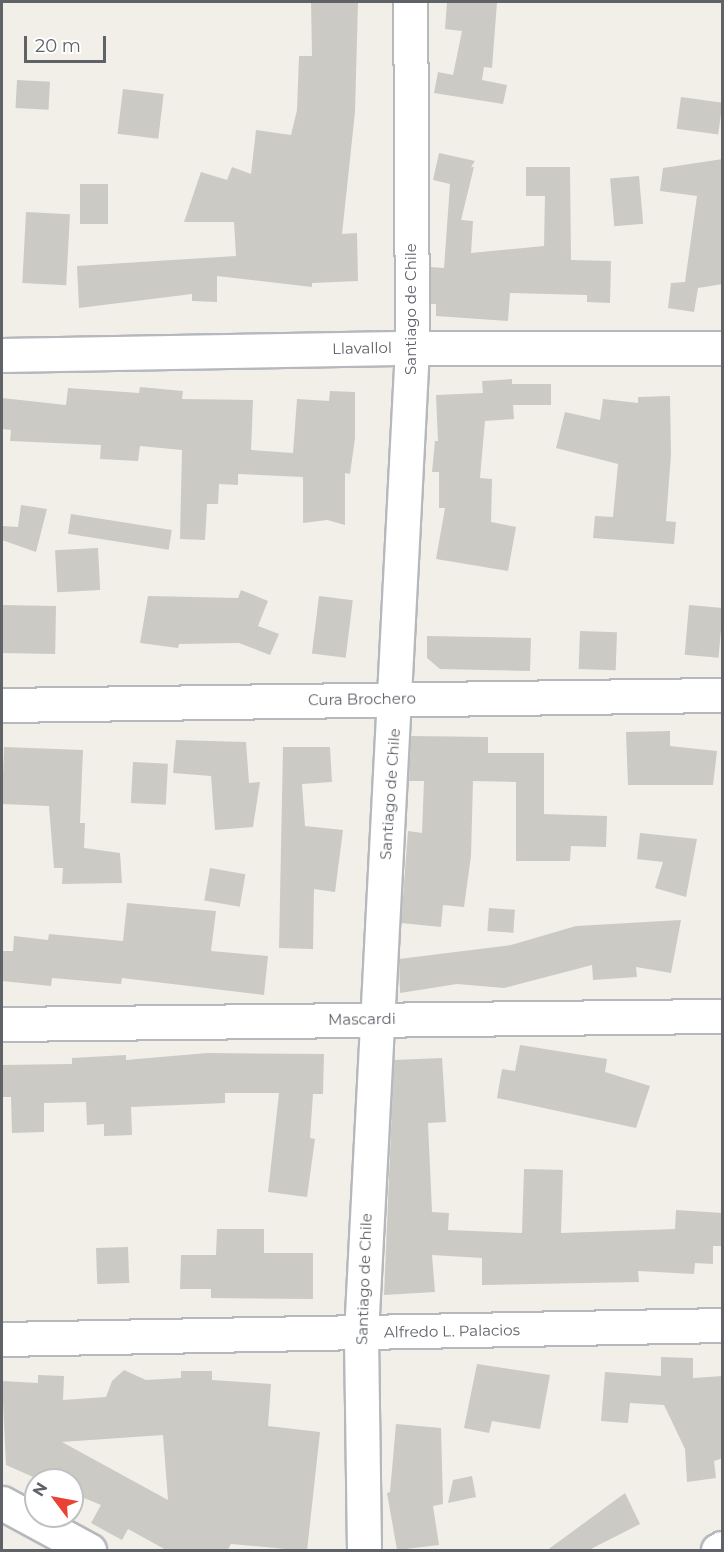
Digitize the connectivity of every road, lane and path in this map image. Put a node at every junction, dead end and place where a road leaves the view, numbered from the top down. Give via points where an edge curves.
1 (410, 2) edge
2 (412, 348) junction
3 (723, 348) edge
4 (2, 355) edge
5 (723, 695) edge
6 (396, 699) junction
7 (2, 705) edge
8 (723, 1016) edge
9 (376, 1019) junction
10 (2, 1024) edge
11 (723, 1325) edge
12 (361, 1334) junction
13 (2, 1339) edge
14 (2, 1503) edge
15 (723, 1548) edge
16 (89, 1551) edge
17 (364, 1551) edge
18 (718, 1551) edge

1 - 2 street, Santiago de Chile
2 - 3 street, Llavallol
2 - 4 street, Llavallol
2 - 6 street, Santiago de Chile
5 - 6 street, Cura Brochero
6 - 7 street, Cura Brochero
6 - 9 street, Santiago de Chile
8 - 9 street, Mascardi
9 - 10 street, Mascardi
9 - 12 street, Santiago de Chile
11 - 12 street, Alfredo L. Palacios
12 - 13 street, Alfredo L. Palacios
12 - 17 street, Santiago de Chile
14 - 16 street
15 - 18 street

